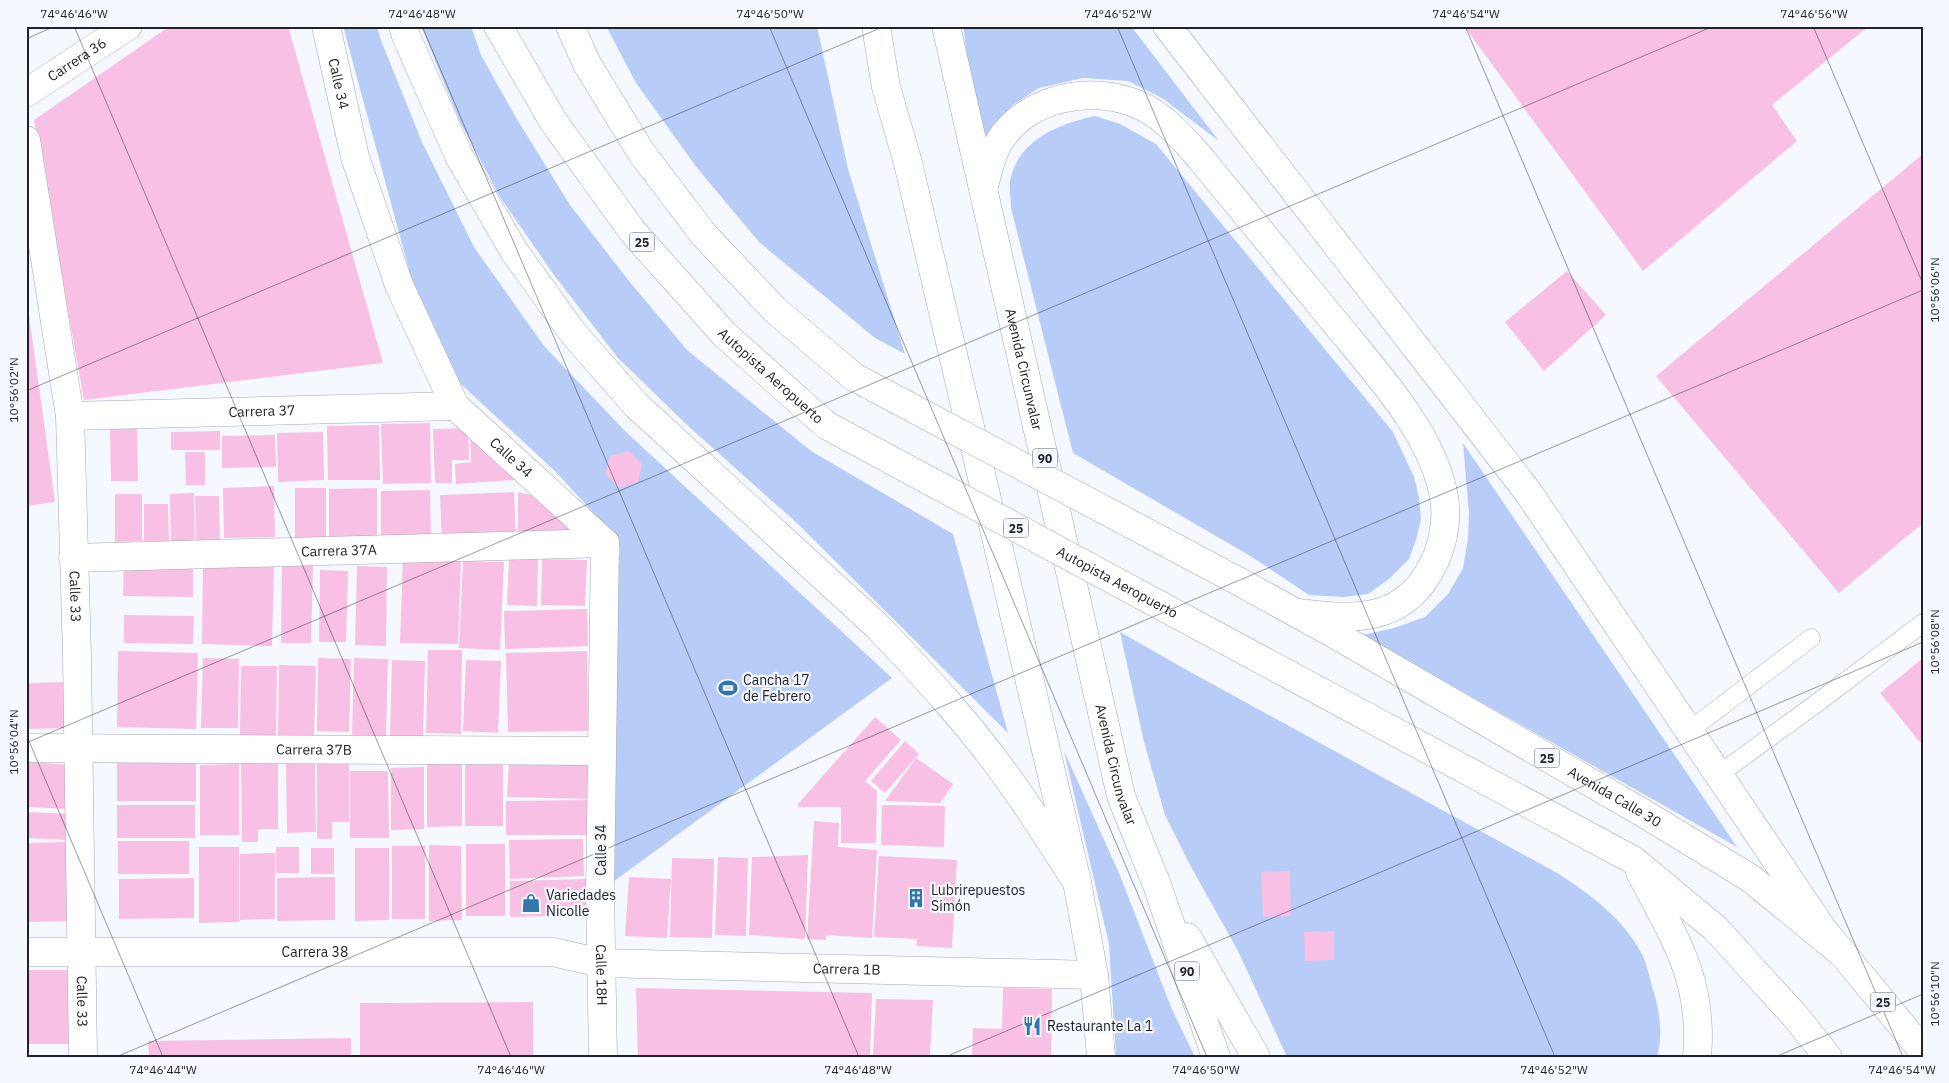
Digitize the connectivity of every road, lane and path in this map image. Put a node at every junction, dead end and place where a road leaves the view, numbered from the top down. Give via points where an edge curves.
1 (128, 26) edge
2 (326, 26) edge
3 (403, 26) edge
4 (498, 26) edge
5 (570, 26) edge
6 (868, 26) edge
7 (876, 26) edge
8 (946, 26) edge
9 (1167, 26) edge
10 (886, 87) junction
11 (26, 92) edge
12 (26, 140) edge
13 (983, 187) junction
14 (455, 406) junction
15 (70, 416) junction
16 (605, 543) junction
17 (73, 558) junction
18 (1298, 613) junction
19 (1923, 622) edge
20 (1810, 638) dead end
21 (1690, 730) junction
22 (79, 747) junction
23 (26, 748) edge
24 (601, 750) junction
25 (1718, 775) junction
26 (1634, 860) junction
27 (1077, 882) junction
28 (1157, 885) junction
29 (600, 893) joint
30 (82, 951) junction
31 (26, 952) edge
32 (1843, 954) junction
33 (601, 963) junction
34 (1094, 975) junction
35 (1923, 1051) edge
36 (84, 1057) edge
37 (602, 1057) edge
38 (1101, 1057) edge
39 (1216, 1057) edge
40 (1256, 1057) edge
41 (1697, 1057) edge
42 (1828, 1057) edge

1 - 11 main road, Carrera 36
2 - 14 main road, Calle 34 via 358,166 399,285
3 - 27 main road via 459,156 514,251 573,333 636,405 876,625 948,702 1012,783
4 - 26 main road, Autopista Aeropuerto / 25, bridge via 553,121 633,232 724,334 826,425
5 - 18 main road, Avenida Calle 30 / 25, bridge via 587,64 641,152 704,235 775,310 854,377
6 - 10 main road
7 - 10 main road
8 - 13 main road, Avenida Circunvalar / 90
9 - 21 main road via 1528,492
10 - 27 main road via 908,163
12 - 15 main road, Calle 33
13 - 18 main road via 998,144 1013,124 1040,106 1055,100 1094,95 1140,105 1168,124 1197,154 1388,389 1421,437 1443,491 1444,521 1436,559 1417,589 1388,609 1366,617 1350,618
13 - 28 main road, Avenida Circunvalar / 90 via 1122,796
14 - 15 main road, Carrera 37
14 - 16 main road, Calle 34
15 - 17 main road, Calle 33
16 - 17 main road, Carrera 37A
16 - 24 main road, Calle 34
17 - 22 main road, Calle 33
18 - 32 main road, Avenida Calle 30 / 25 via 1750,878
19 - 25 lane
20 - 21 lane
21 - 25 main road
22 - 23 main road, Carrera 37B
22 - 24 main road, Carrera 37B
22 - 30 main road, Calle 33
24 - 29 main road, Calle 34
25 - 32 main road
26 - 41 main road via 1686,962 1697,1009
26 - 42 main road, 25 via 1716,929
27 - 34 main road
28 - 39 main road, 90
28 - 40 main road
29 - 33 main road, Calle 18H
30 - 31 main road, Carrera 38
30 - 33 main road, Carrera 38 via 553,952
30 - 36 main road, Calle 33
32 - 35 main road, Avenida Calle 30 / 25
33 - 34 main road, Carrera 1B
33 - 37 main road, Calle 18H
34 - 38 main road

